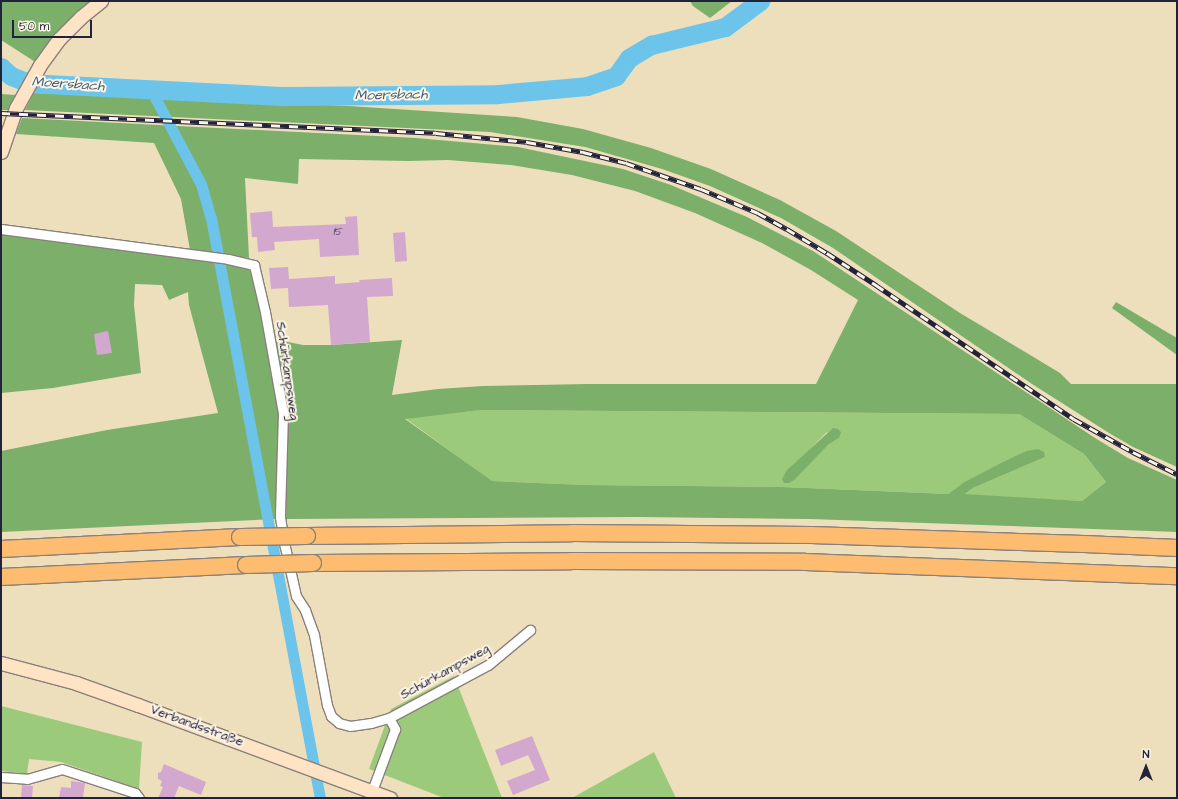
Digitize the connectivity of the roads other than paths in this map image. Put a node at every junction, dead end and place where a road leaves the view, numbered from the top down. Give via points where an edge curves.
1 (101, 1) edge
2 (1, 152) edge
3 (1, 229) edge
4 (1177, 548) edge
5 (1, 549) edge
6 (1177, 576) edge
7 (1, 577) edge
8 (530, 630) dead end
9 (1, 663) edge
10 (389, 718) junction
11 (1, 776) edge
12 (372, 791) junction
13 (139, 798) edge
14 (390, 798) edge

1 - 2 main road via 59,39 36,72 16,108
3 - 10 street, Schürkampsweg via 214,257 254,265 283,413 280,517 296,596 305,610 314,635 327,705 331,716 339,723 350,726
4 - 5 highway, bridge via 811,535 572,533 240,537
6 - 7 highway, bridge via 805,562 556,561 313,563
8 - 10 street, Schürkampsweg via 488,665
9 - 12 main road, Verbandsstraße via 76,683
10 - 12 street via 395,729
11 - 13 street via 27,779 62,768 135,793
12 - 14 main road, Verbandsstraße

